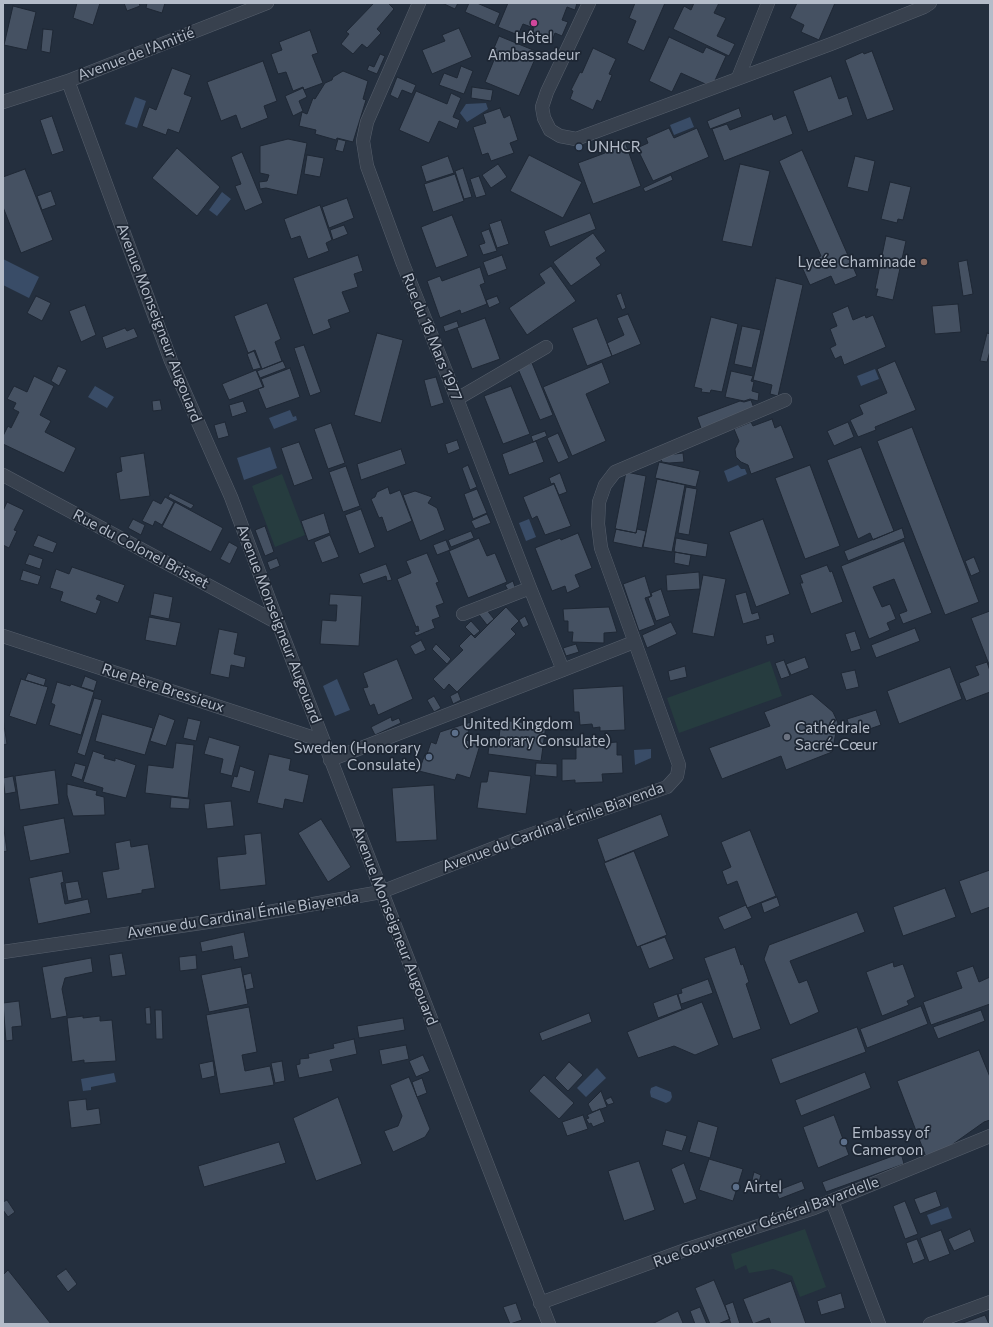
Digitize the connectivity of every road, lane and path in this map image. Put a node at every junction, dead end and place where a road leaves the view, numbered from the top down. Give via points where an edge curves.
1 (267, 3) edge
2 (419, 3) edge
3 (589, 3) edge
4 (768, 3) edge
5 (930, 3) edge
6 (738, 78) junction
7 (68, 81) junction
8 (3, 102) edge
9 (546, 347) dead end
10 (457, 399) junction
11 (785, 400) dead end
12 (3, 476) edge
13 (530, 588) junction
14 (463, 614) dead end
15 (278, 623) junction
16 (3, 636) edge
17 (634, 642) junction
18 (563, 670) junction
19 (323, 741) junction
20 (330, 760) junction
21 (381, 892) junction
22 (3, 952) edge
23 (990, 1136) edge
24 (832, 1201) junction
25 (990, 1302) edge
26 (540, 1303) junction
27 (549, 1324) edge
28 (879, 1324) edge
29 (930, 1324) edge

1 - 7 street, Avenue de l'Amitié
2 - 10 street, Rue du 18 Mars 1977 via 374,104 363,141 369,173
3 - 6 street via 542,107 550,130 560,136 576,139
4 - 6 street
5 - 6 street via 831,44
7 - 8 street, Avenue de l'Amitié
7 - 15 street, Avenue Monseigneur Augouard via 171,360 232,497
9 - 10 street
10 - 13 street, Rue du 18 Mars 1977
11 - 17 street via 615,472 605,485 599,502 601,548
12 - 15 street, Rue du Colonel Brisset
13 - 14 street
13 - 18 street, Rue du 18 Mars 1977
15 - 19 street, Avenue Monseigneur Augouard
16 - 19 street, Rue Père Bressieux
17 - 18 street
17 - 21 street, Avenue du Cardinal Émile Biayenda via 679,765 677,776 667,787 512,841
18 - 20 street
19 - 20 street, Avenue Monseigneur Augouard
20 - 21 street, Avenue Monseigneur Augouard
21 - 22 street, Avenue du Cardinal Émile Biayenda via 235,918
21 - 26 street, Avenue Monseigneur Augouard
23 - 24 street, Rue Gouverneur Général Bayardelle
24 - 26 street, Rue Gouverneur Général Bayardelle via 685,1250
24 - 28 street
25 - 29 street
26 - 27 street, Avenue Monseigneur Augouard

